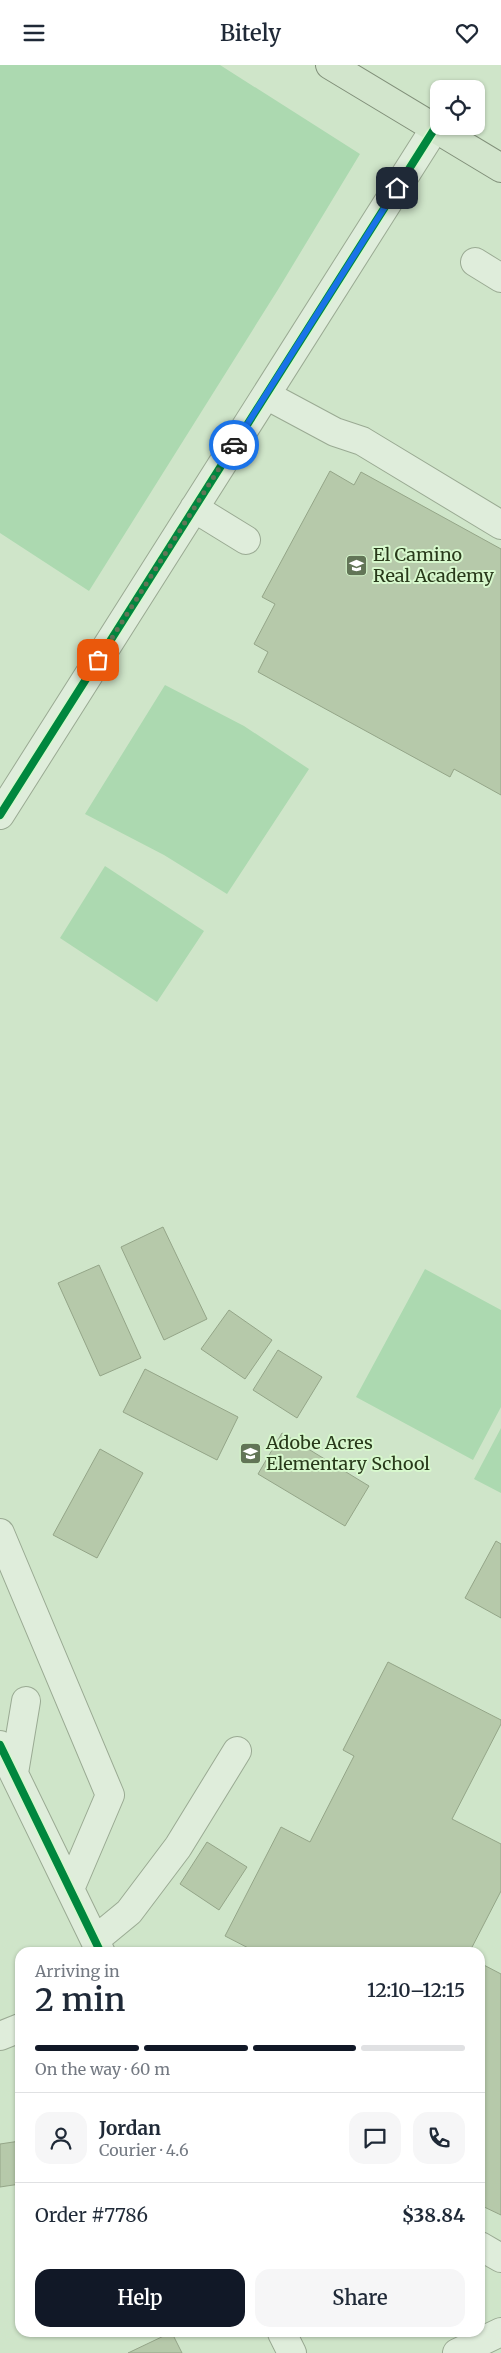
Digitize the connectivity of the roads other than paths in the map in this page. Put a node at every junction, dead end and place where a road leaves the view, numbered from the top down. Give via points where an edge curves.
1 (330, 65) edge
2 (430, 125) edge
3 (431, 135) edge
4 (447, 135) edge
5 (501, 168) edge
6 (475, 262) dead end
7 (501, 278) edge
8 (266, 395) junction
9 (194, 508) junction
10 (501, 525) edge
11 (246, 540) dead end
12 (0, 812) edge
13 (0, 1533) edge
14 (26, 1701) dead end
15 (0, 1745) edge
16 (237, 1751) dead end
17 (14, 1773) junction
18 (70, 1889) junction
19 (98, 1946) edge
20 (15, 2030) edge
21 (0, 2037) edge
22 (485, 2249) edge
23 (501, 2258) edge
24 (501, 2332) edge
25 (284, 2337) edge
26 (292, 2353) edge
27 (457, 2353) edge

1 - 2 main road
3 - 8 street
4 - 5 main road
6 - 7 street
8 - 9 street
8 - 10 street via 335,431 362,441
9 - 11 street
9 - 12 street
13 - 18 street via 110,1795
14 - 17 street
15 - 17 street
16 - 19 street via 178,1847 129,1912
17 - 18 street
18 - 19 street
20 - 21 street
22 - 23 street
24 - 27 street
25 - 26 street

